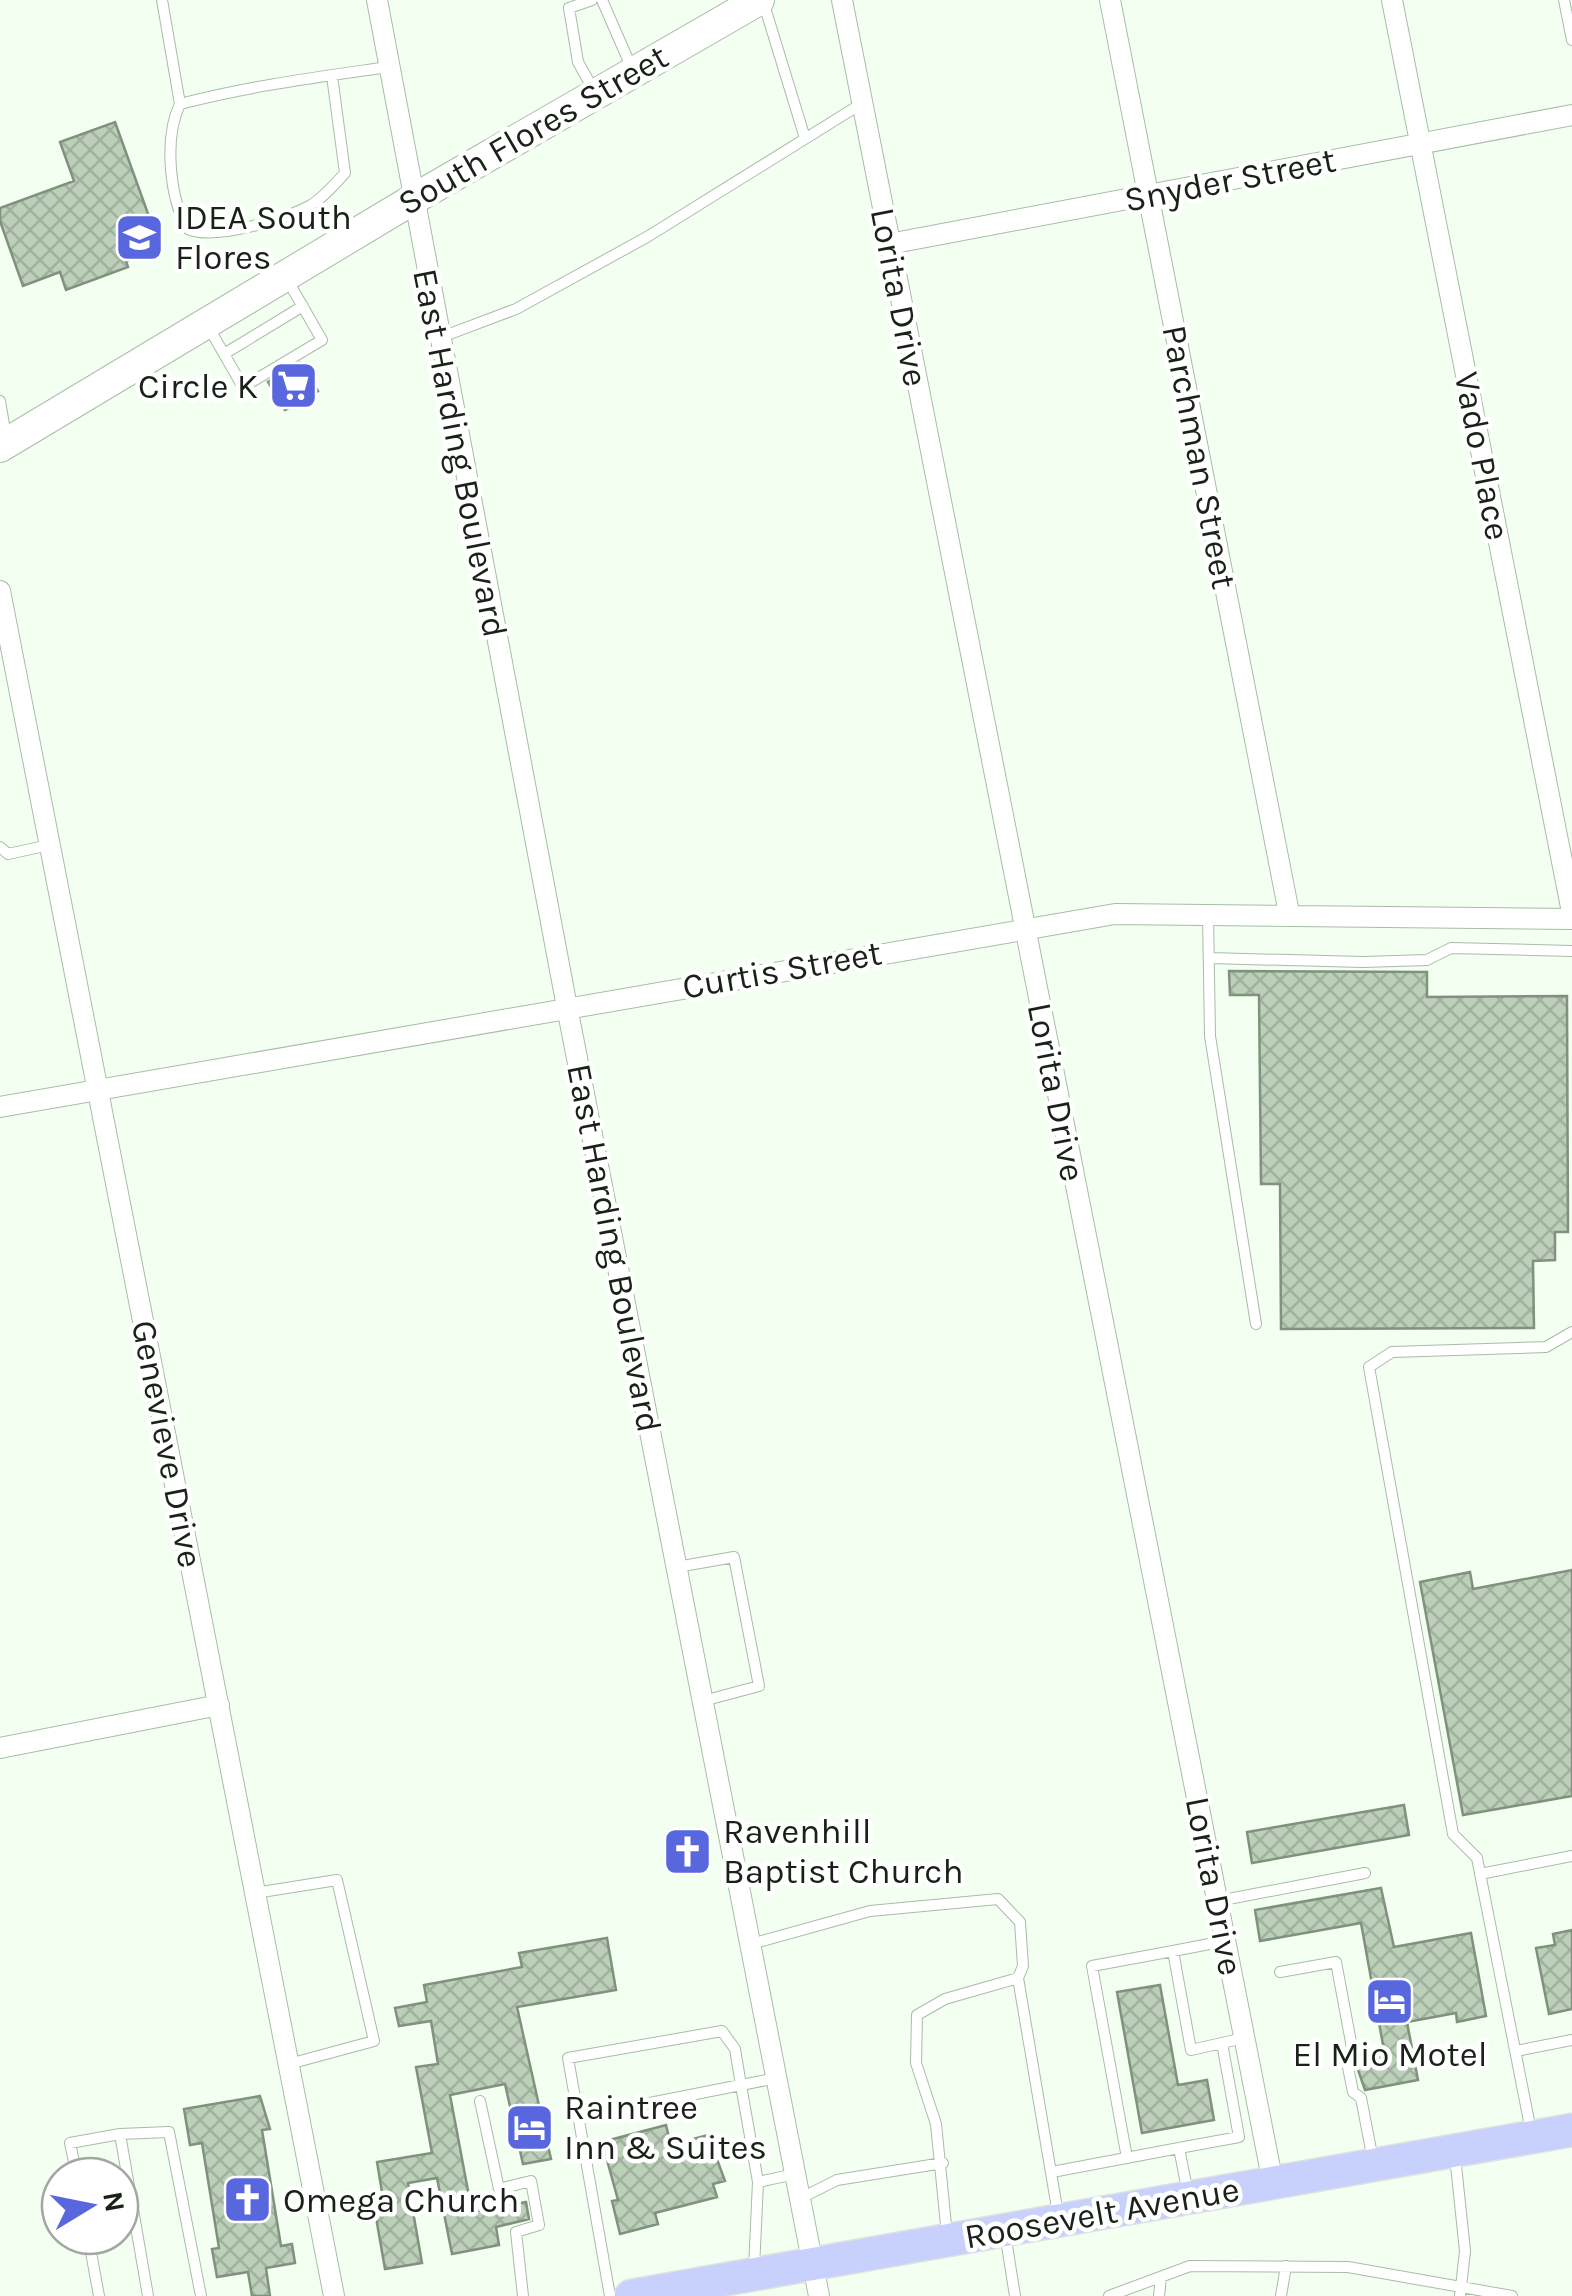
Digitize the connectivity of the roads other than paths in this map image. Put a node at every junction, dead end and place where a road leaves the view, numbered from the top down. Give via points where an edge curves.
1 (162, 0) edge
2 (376, 0) edge
3 (592, 0) edge
4 (602, 0) edge
5 (761, 0) edge
6 (842, 0) edge
7 (1110, 0) edge
8 (1392, 0) edge
9 (1564, 0) edge
10 (1572, 40) edge
11 (388, 67) junction
12 (634, 72) junction
13 (332, 76) junction
14 (596, 94) junction
15 (180, 104) junction
16 (861, 104) junction
17 (1572, 115) edge
18 (804, 135) junction
19 (1420, 143) junction
20 (1147, 196) junction
21 (412, 200) junction
22 (889, 244) junction
23 (285, 276) junction
24 (303, 306) junction
25 (206, 323) junction
26 (438, 338) junction
27 (224, 354) junction
28 (0, 402) edge
29 (4, 444) edge
30 (0, 591) edge
31 (3, 622) edge
32 (49, 844) junction
33 (0, 847) edge
34 (1208, 912) junction
35 (1289, 914) junction
36 (1572, 915) edge
37 (1024, 930) junction
38 (1572, 951) edge
39 (1208, 958) junction
40 (566, 1007) junction
41 (96, 1088) junction
42 (0, 1107) edge
43 (1256, 1324) dead end
44 (1572, 1332) edge
45 (677, 1567) junction
46 (704, 1701) junction
47 (219, 1706) junction
48 (0, 1748) edge
49 (1572, 1856) edge
50 (1365, 1873) dead end
51 (1480, 1874) junction
52 (255, 1893) junction
53 (1217, 1901) junction
54 (1225, 1941) junction
55 (751, 1944) junction
56 (1172, 1952) junction
57 (1280, 1972) dead end
58 (1018, 1978) junction
59 (1244, 2038) junction
60 (1572, 2040) edge
61 (1222, 2043) junction
62 (1516, 2051) junction
63 (289, 2064) junction
64 (778, 2078) junction
65 (741, 2086) junction
66 (480, 2100) dead end
67 (579, 2117) junction
68 (1572, 2130) edge
69 (120, 2134) junction
70 (1532, 2137) junction
71 (1179, 2148) junction
72 (1455, 2150) junction
73 (73, 2156) edge
74 (1127, 2158) junction
75 (943, 2163) junction
76 (1374, 2165) junction
77 (1052, 2172) junction
78 (796, 2174) junction
79 (758, 2182) junction
80 (1273, 2182) junction
81 (801, 2198) junction
82 (1188, 2198) junction
83 (1059, 2220) junction
84 (1004, 2230) junction
85 (947, 2240) junction
86 (91, 2256) edge
87 (1286, 2266) junction
88 (754, 2274) junction
89 (1161, 2277) junction
90 (816, 2280) edge
91 (1460, 2291) edge
92 (98, 2296) edge
93 (148, 2296) edge
94 (201, 2296) edge
95 (334, 2296) edge
96 (523, 2296) edge
97 (610, 2296) edge
98 (631, 2296) edge
99 (1015, 2296) edge
100 (1109, 2296) edge
101 (1158, 2296) edge
102 (1281, 2296) edge
103 (1512, 2296) edge

1 - 15 lane
2 - 11 street, East Harding Boulevard
3 - 14 lane via 570,8 578,62
4 - 12 lane
5 - 12 main road, South Flores Street
5 - 18 lane
6 - 16 street, Lorita Drive
7 - 20 street, Parchman Street
8 - 19 street, Vado Place
9 - 10 lane
11 - 13 lane
11 - 21 street, East Harding Boulevard
12 - 14 main road, South Flores Street
13 - 15 lane
13 - 15 lane via 346,173 313,204 279,220 212,232 188,229 172,157 170,124
14 - 21 main road, South Flores Street
16 - 18 lane
16 - 22 street, Lorita Drive
17 - 19 street, Snyder Street
18 - 26 lane via 730,188 516,310
19 - 20 street, Snyder Street
19 - 36 street, Vado Place
20 - 22 street, Snyder Street
20 - 35 street, Parchman Street
21 - 23 main road, South Flores Street
21 - 26 street, East Harding Boulevard
22 - 37 street, Lorita Drive
23 - 24 lane
23 - 25 main road, South Flores Street
24 - 27 lane
24 - 27 lane via 322,340 244,387
25 - 27 lane
25 - 29 main road, South Flores Street
26 - 40 street, East Harding Boulevard
28 - 29 lane
30 - 31 street, Genevieve Drive
31 - 32 street, Genevieve Drive
32 - 33 lane via 8,854
32 - 41 street, Genevieve Drive
34 - 35 street, Curtis Street
34 - 37 street, Curtis Street via 1115,914
34 - 39 lane
35 - 36 street, Curtis Street
37 - 40 street, Curtis Street
37 - 53 street, Lorita Drive
38 - 39 lane via 1451,948 1427,960 1363,962
39 - 43 lane via 1210,1036
40 - 41 street, Curtis Street
40 - 45 street, East Harding Boulevard
41 - 42 street, Curtis Street
41 - 47 street, Genevieve Drive
44 - 51 lane via 1546,1347 1392,1352 1369,1368 1453,1834 1477,1858
45 - 46 street, East Harding Boulevard
45 - 46 lane via 734,1557 759,1686
46 - 55 street, East Harding Boulevard
47 - 48 street
47 - 52 street, Genevieve Drive
49 - 51 lane
50 - 53 lane
51 - 62 lane
52 - 63 street, Genevieve Drive
52 - 63 lane via 338,1880 374,2041
53 - 54 street, Lorita Drive
54 - 56 lane
54 - 59 street, Lorita Drive
55 - 58 lane via 870,1910 998,1899 1020,1922
55 - 64 street, East Harding Boulevard
56 - 61 lane via 1191,2050
56 - 74 lane via 1092,1966
57 - 76 lane via 1336,1962 1358,2056 1347,2062 1353,2092 1364,2094
58 - 75 lane via 945,1999 916,2015 916,2063
58 - 77 lane
59 - 61 lane
59 - 80 street, Lorita Drive
60 - 62 lane
61 - 71 lane via 1240,2137
62 - 70 lane
63 - 95 street, Genevieve Drive
64 - 65 lane
64 - 78 street, East Harding Boulevard
65 - 67 lane
65 - 67 lane via 735,2049 722,2031 568,2058
65 - 79 lane
66 - 96 lane via 499,2189 531,2181 539,2225 516,2232
67 - 97 lane
68 - 70 main road, Roosevelt Avenue
69 - 73 lane via 70,2143
69 - 93 lane
69 - 94 lane via 169,2132
70 - 72 main road, Roosevelt Avenue
71 - 74 lane
71 - 82 lane
72 - 76 main road, Roosevelt Avenue
72 - 91 lane via 1465,2251
74 - 77 lane
75 - 81 lane via 838,2180
75 - 85 lane
76 - 80 main road, Roosevelt Avenue
77 - 83 lane
78 - 79 lane
78 - 81 street, East Harding Boulevard
79 - 88 lane
80 - 82 main road, Roosevelt Avenue
81 - 90 street, East Harding Boulevard
82 - 83 main road, Roosevelt Avenue
83 - 84 main road, Roosevelt Avenue
84 - 85 main road, Roosevelt Avenue
84 - 99 lane
85 - 90 main road, Roosevelt Avenue
86 - 92 lane
87 - 89 lane via 1190,2266
87 - 91 lane via 1348,2267
87 - 102 lane
88 - 90 main road, Roosevelt Avenue
88 - 98 main road, Roosevelt Avenue
89 - 100 lane
89 - 101 lane
91 - 103 lane

